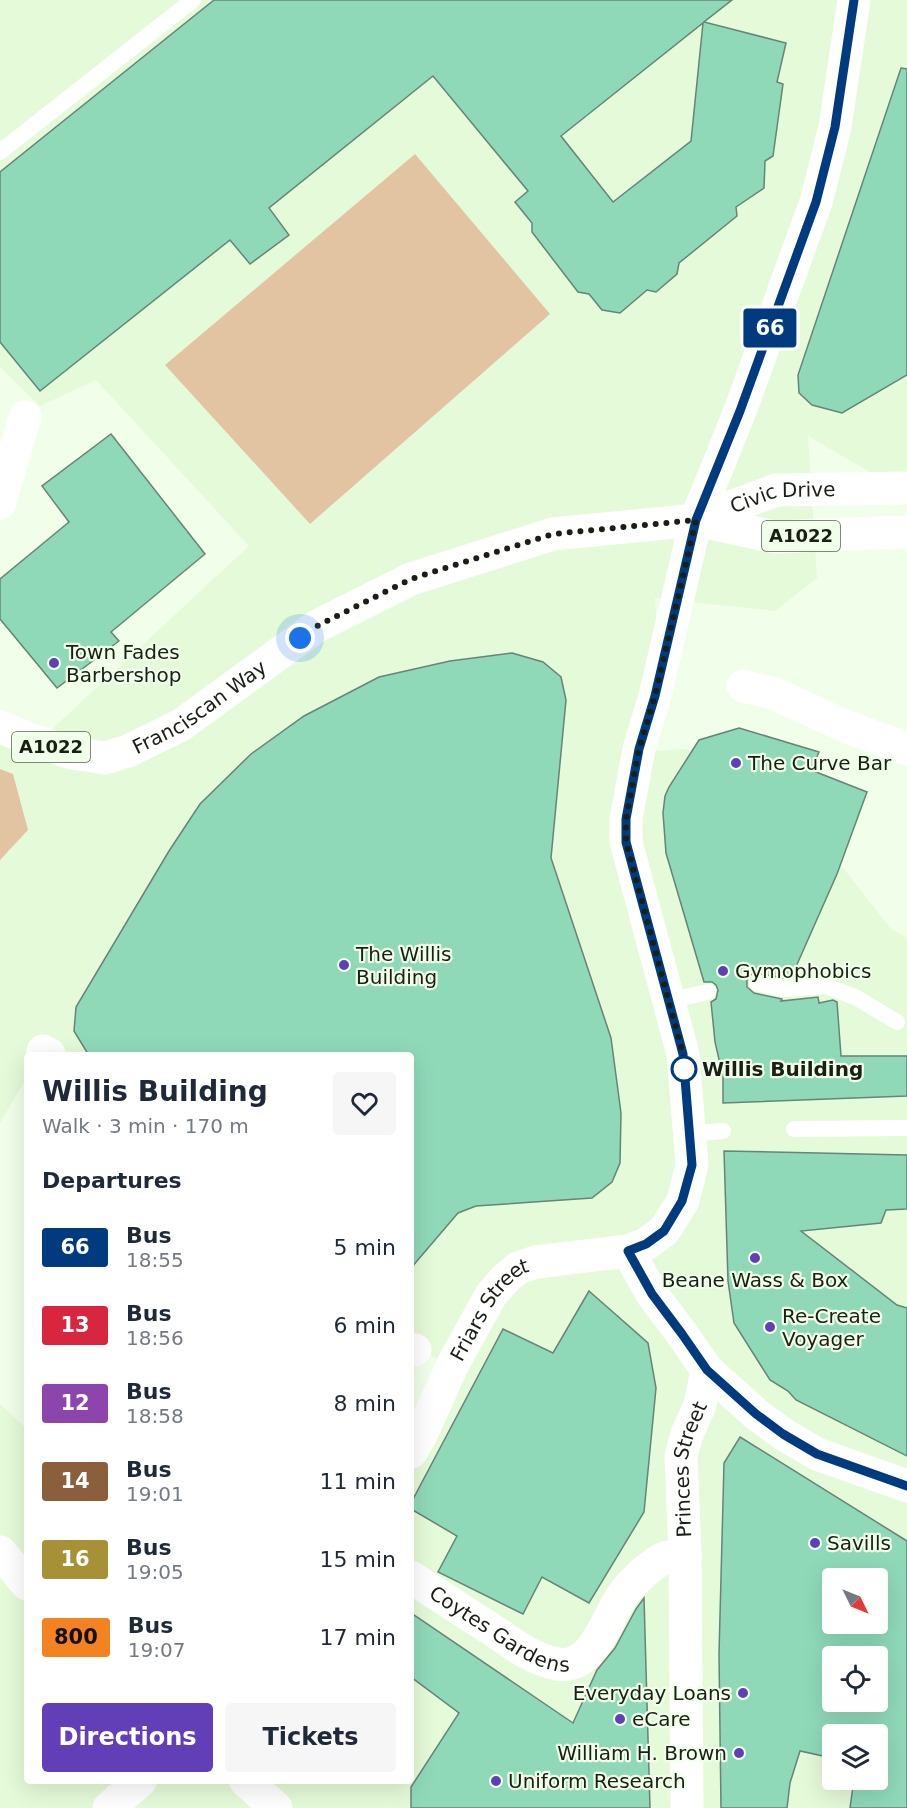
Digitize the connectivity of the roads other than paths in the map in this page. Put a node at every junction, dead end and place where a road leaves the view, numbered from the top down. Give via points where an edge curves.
1 (193, 0) edge
2 (854, 0) edge
3 (0, 152) edge
4 (25, 417) dead end
5 (907, 488) edge
6 (0, 503) edge
7 (696, 520) junction
8 (907, 532) edge
9 (743, 686) dead end
10 (0, 727) edge
11 (907, 748) edge
12 (757, 983) dead end
13 (708, 992) dead end
14 (668, 1001) junction
15 (897, 1022) dead end
16 (907, 1128) edge
17 (794, 1129) dead end
18 (723, 1131) dead end
19 (689, 1134) junction
20 (628, 1251) junction
21 (707, 1370) junction
22 (414, 1439) edge
23 (907, 1486) edge
24 (0, 1551) edge
25 (685, 1554) junction
26 (414, 1579) edge
27 (24, 1580) edge
28 (136, 1784) edge
29 (249, 1784) edge
30 (109, 1808) edge
31 (276, 1808) edge
32 (687, 1808) edge

1 - 3 lane
2 - 7 street via 835,127 816,202
4 - 6 street
5 - 7 street, Civic Drive / A1022 via 776,490
7 - 8 street, Civic Drive / A1022 via 774,537
7 - 10 street, Franciscan Way / A1022 via 553,534 411,579 317,626 181,725 129,751 105,758 72,753
7 - 14 street via 639,749 626,819 626,842
9 - 11 street via 775,694 845,726
12 - 15 lane via 783,989 826,986 857,998
13 - 14 lane
14 - 19 street via 683,1054
16 - 17 lane
18 - 19 lane
19 - 20 street via 692,1165 682,1201 664,1231
20 - 21 street via 652,1294
20 - 22 street, Friars Street via 536,1262 518,1268 505,1279 491,1295
21 - 23 street via 756,1414 817,1454
21 - 25 street, Princes Street via 700,1405 681,1456
24 - 27 street
25 - 26 street, Coytes Gardens via 664,1558 644,1572 615,1605 593,1648 574,1663 558,1665 530,1655
25 - 32 street, Princes Street
28 - 30 street
29 - 31 street

